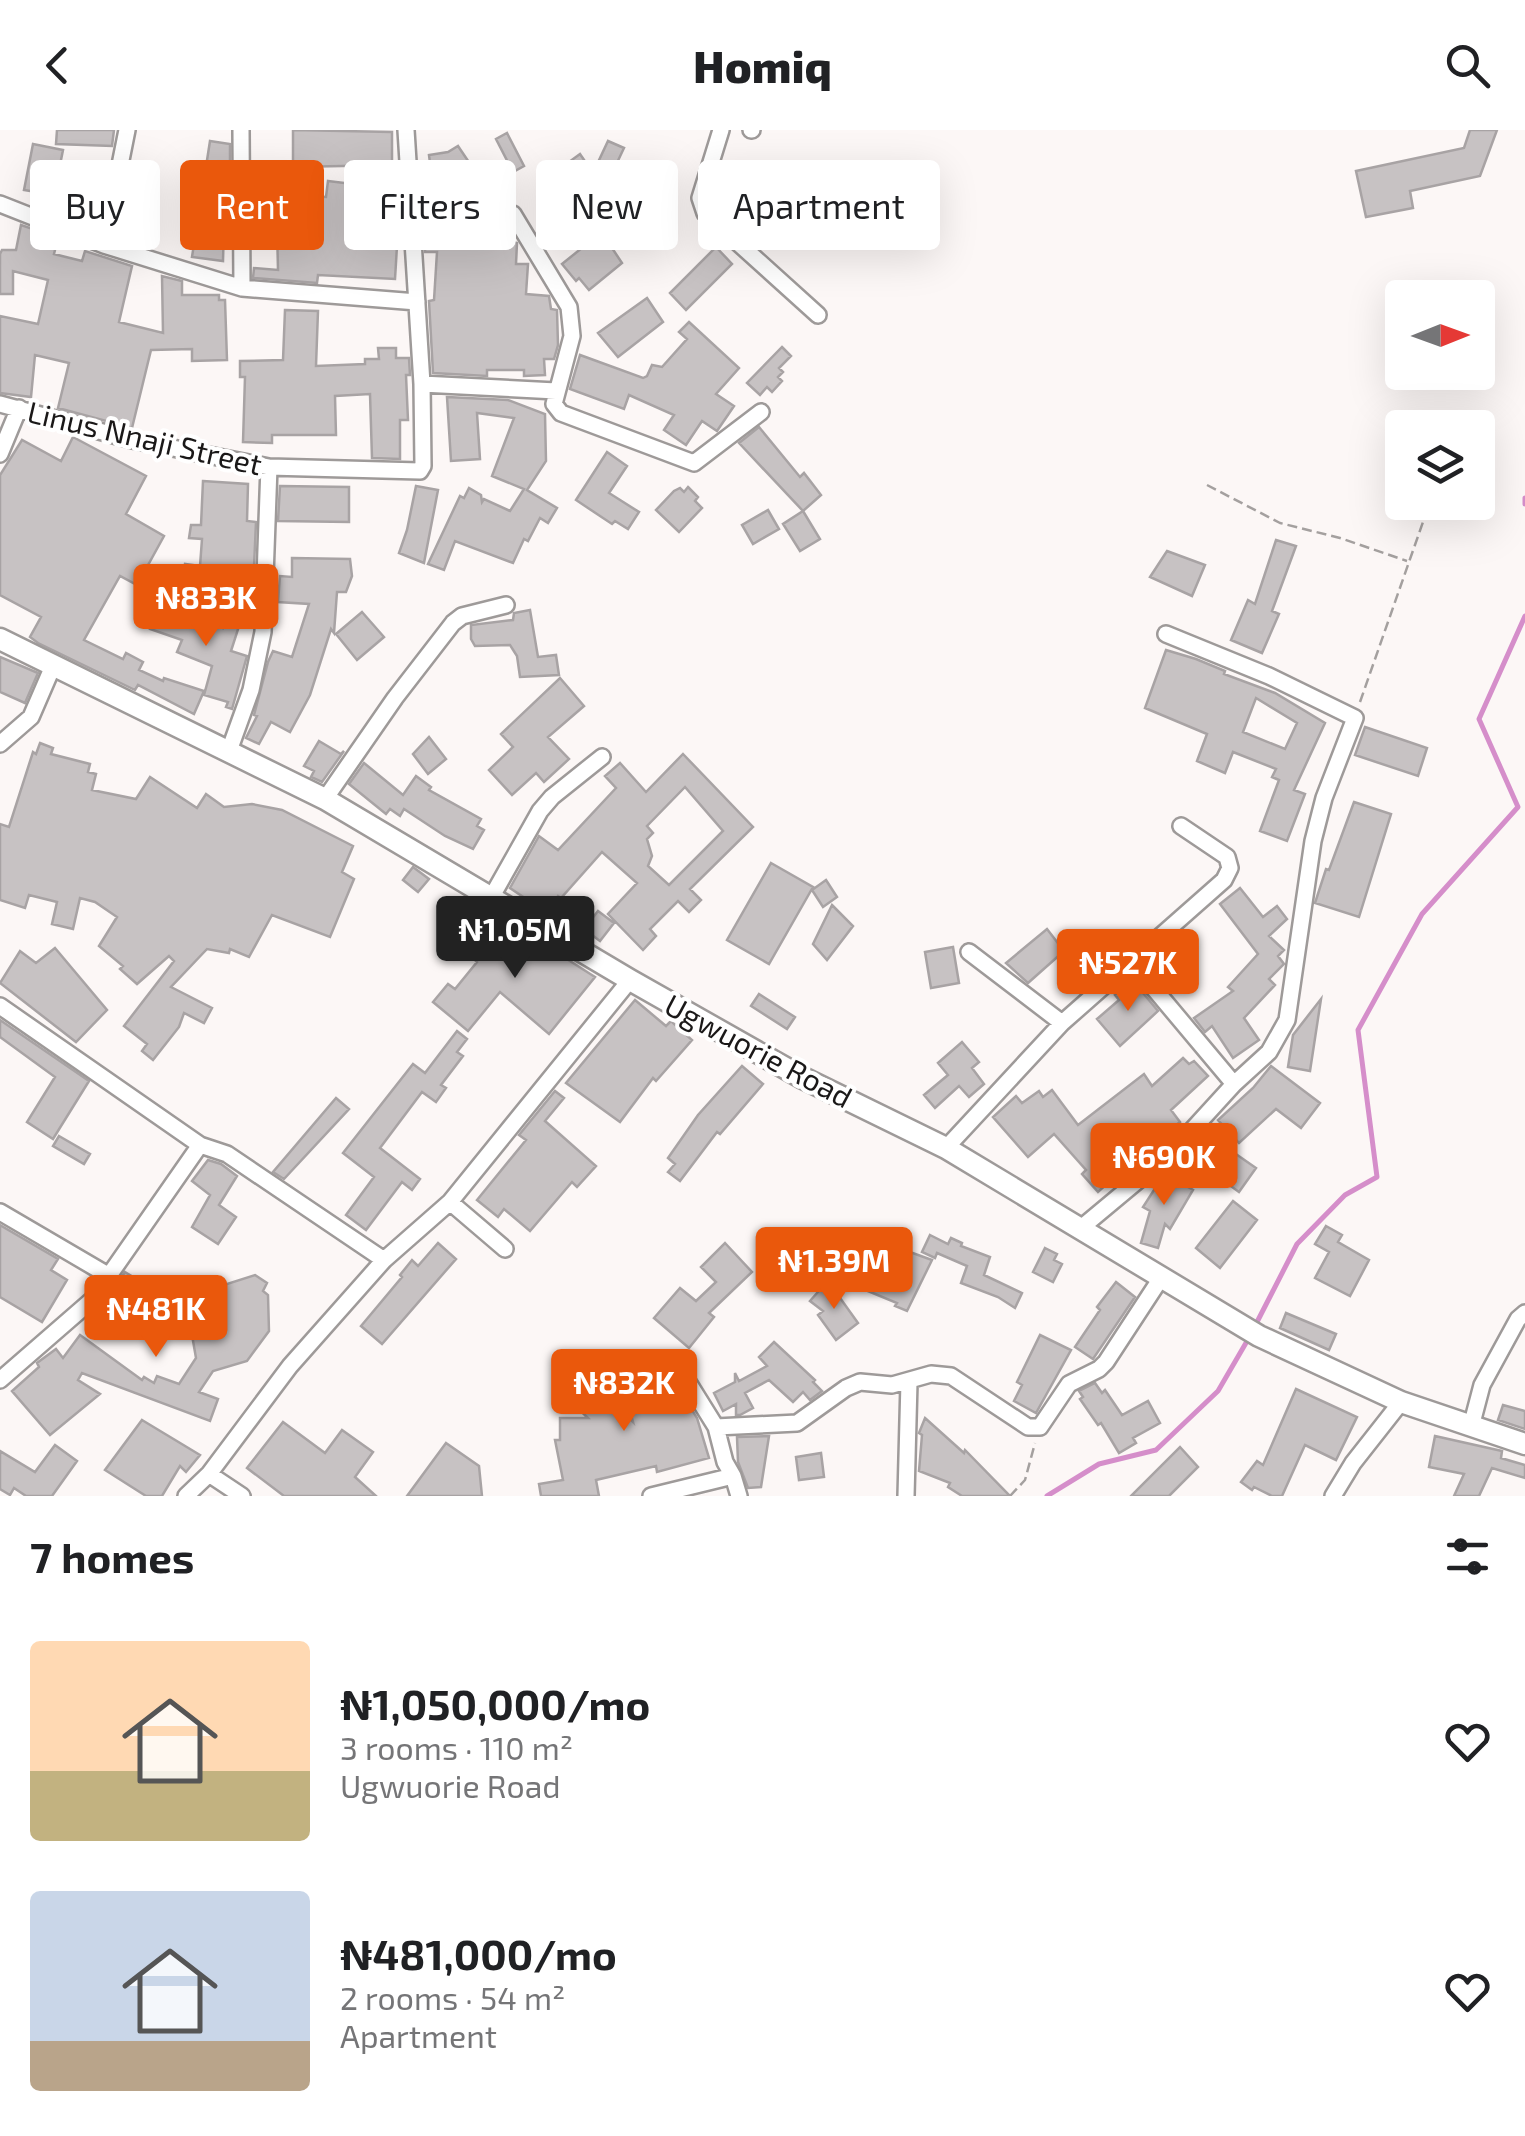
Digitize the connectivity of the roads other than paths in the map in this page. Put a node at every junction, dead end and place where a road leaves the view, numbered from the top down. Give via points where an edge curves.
1 (127, 130) edge
2 (241, 130) edge
3 (406, 130) edge
4 (720, 130) edge
5 (121, 160) edge
6 (0, 204) edge
7 (30, 216) edge
8 (516, 219) edge
9 (120, 250) edge
10 (242, 288) junction
11 (417, 302) junction
12 (818, 314) dead end
13 (422, 384) junction
14 (556, 392) junction
15 (0, 404) edge
16 (18, 408) junction
17 (760, 412) dead end
18 (0, 454) edge
19 (269, 467) junction
20 (506, 605) dead end
21 (1166, 634) dead end
22 (0, 639) edge
23 (53, 666) junction
24 (0, 744) edge
25 (229, 751) junction
26 (602, 757) dead end
27 (325, 798) junction
28 (1181, 826) dead end
29 (490, 898) junction
30 (969, 952) dead end
31 (1130, 960) junction
32 (630, 980) junction
33 (0, 1006) edge
34 (1062, 1023) junction
35 (1234, 1084) junction
36 (200, 1146) junction
37 (946, 1148) junction
38 (450, 1202) junction
39 (0, 1212) edge
40 (1081, 1228) junction
41 (505, 1250) dead end
42 (384, 1260) junction
43 (111, 1276) junction
44 (1160, 1278) junction
45 (1525, 1314) edge
46 (678, 1366) dead end
47 (0, 1380) edge
48 (909, 1382) junction
49 (1401, 1402) junction
50 (1472, 1424) junction
51 (716, 1426) junction
52 (1525, 1444) edge
53 (209, 1474) junction
54 (733, 1476) junction
55 (186, 1496) edge
56 (242, 1496) edge
57 (651, 1496) edge
58 (739, 1496) edge
59 (906, 1496) edge
60 (1333, 1496) edge

1 - 5 street
2 - 10 street
3 - 11 street, Linus Nnaji Street
4 - 12 street via 700,198 705,213
6 - 7 street
8 - 14 street via 569,307 572,336
9 - 10 street
10 - 11 street
11 - 13 street, Linus Nnaji Street
13 - 14 street
13 - 19 street, Linus Nnaji Street via 420,471
14 - 17 street via 561,413 694,463
15 - 16 street, Linus Nnaji Street
16 - 18 street
16 - 19 street, Linus Nnaji Street via 132,440
19 - 25 street via 263,632
20 - 27 street via 453,623
21 - 35 street via 1355,718 1313,841 1287,1020 1270,1052
22 - 23 street, Ugwuorie Road
23 - 24 street via 31,717
23 - 25 street, Ugwuorie Road
25 - 27 street, Ugwuorie Road
26 - 29 street via 540,811
27 - 29 street, Ugwuorie Road
28 - 31 street via 1227,857 1230,868
29 - 32 street, Ugwuorie Road
30 - 34 street
31 - 34 street
31 - 35 street
32 - 37 street, Ugwuorie Road via 803,1078
32 - 38 street
33 - 36 street
34 - 37 street
35 - 40 street via 1171,1153
36 - 42 street via 227,1154
36 - 43 street
37 - 40 street, Ugwuorie Road
38 - 41 street
38 - 42 street
39 - 43 street
40 - 44 street, Ugwuorie Road
42 - 53 street via 290,1366
43 - 47 street
44 - 48 street via 1106,1362 1069,1384 1040,1428 1028,1427 952,1376
44 - 49 street, Ugwuorie Road via 1251,1331
45 - 50 street via 1482,1385
46 - 51 street
48 - 51 street via 860,1382 796,1423
48 - 59 street
49 - 50 street, Ugwuorie Road
49 - 60 street
50 - 52 street, Ugwuorie Road
51 - 54 street
53 - 55 street
53 - 56 street
54 - 57 street
54 - 58 street

